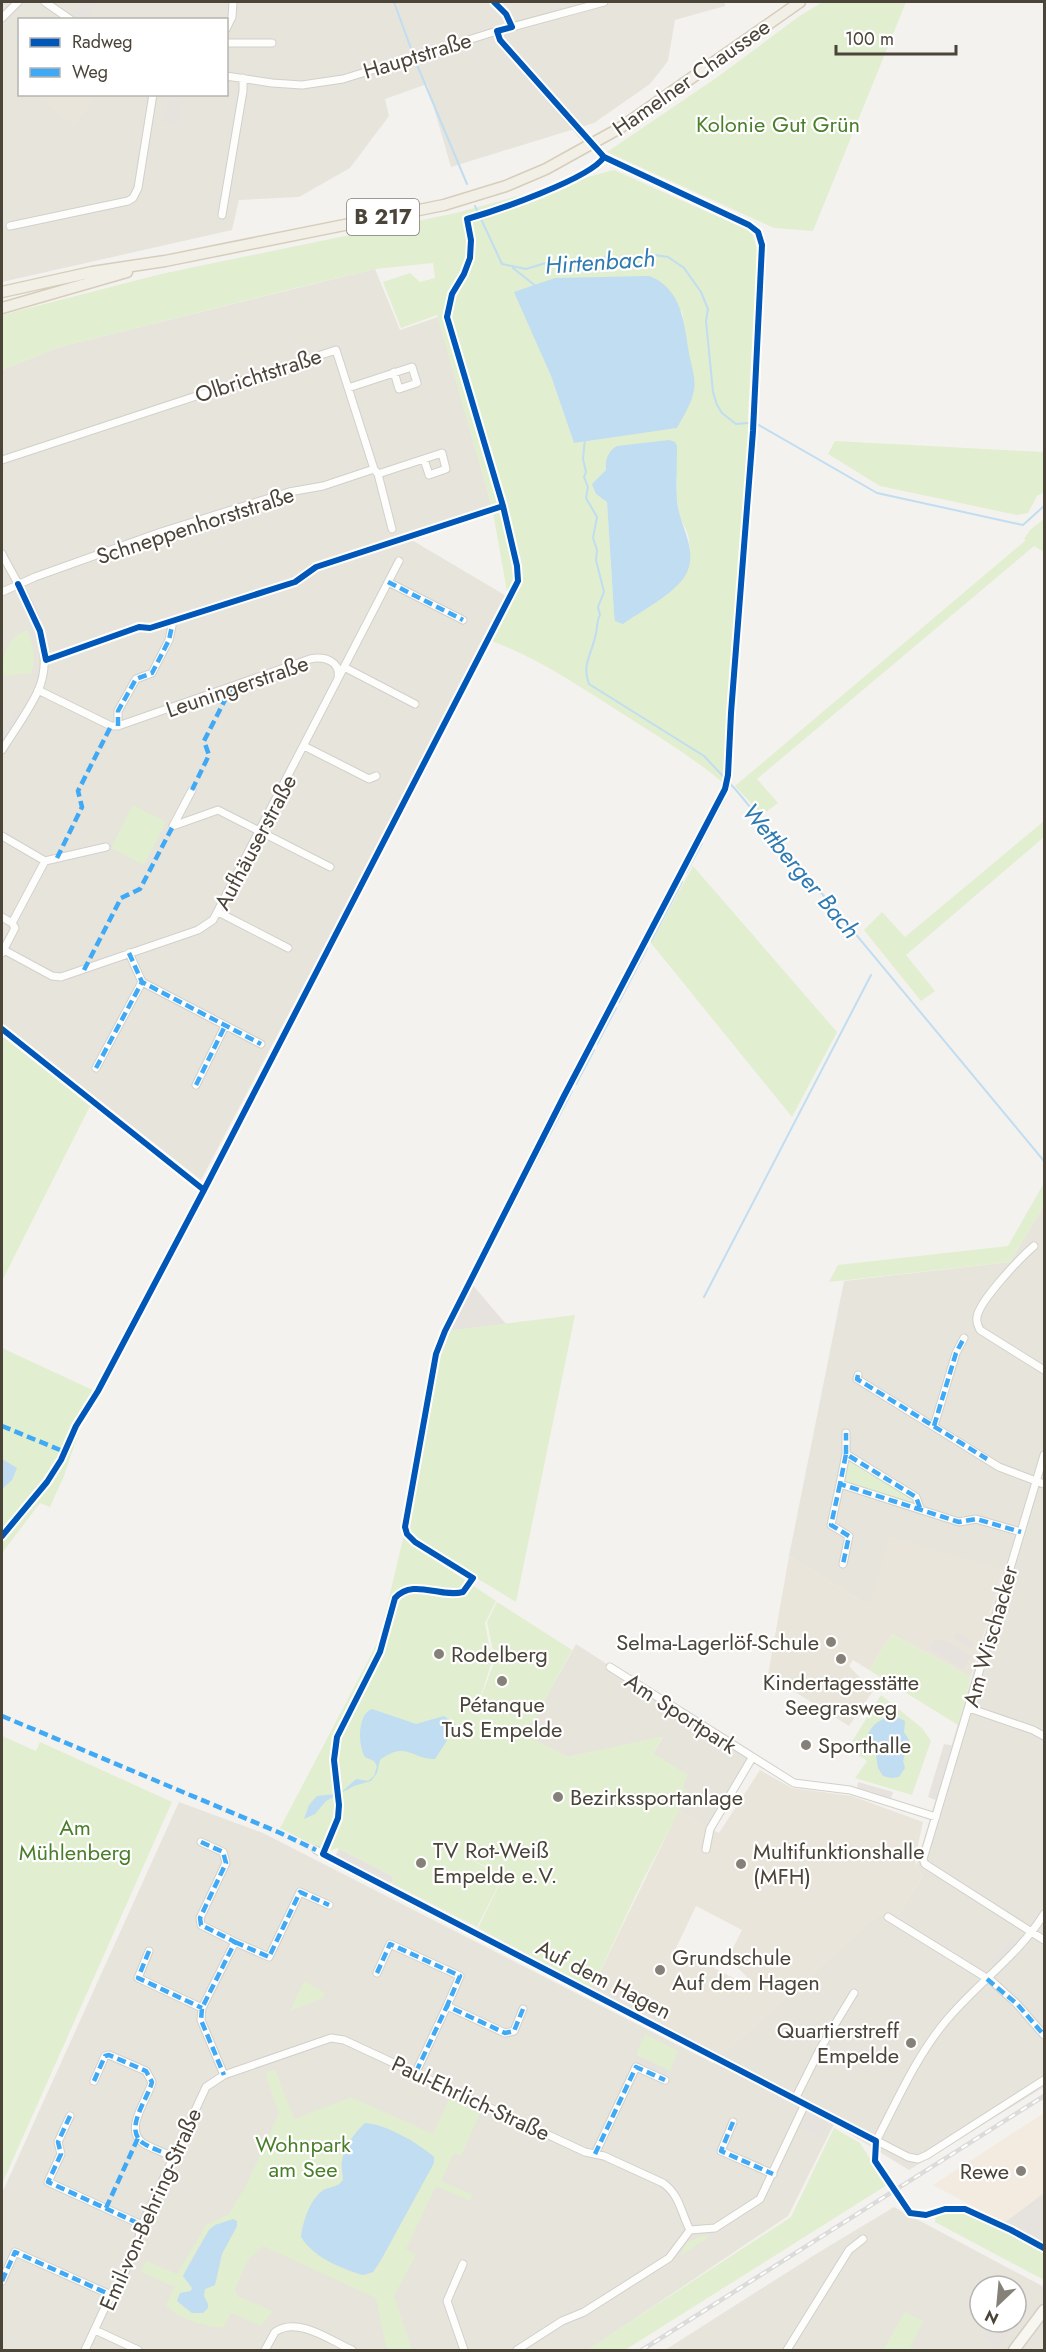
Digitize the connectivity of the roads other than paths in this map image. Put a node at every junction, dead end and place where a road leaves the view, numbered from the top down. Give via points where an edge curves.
1 (18, 2) edge
2 (45, 2) edge
3 (233, 2) edge
4 (494, 2) edge
5 (604, 2) edge
6 (800, 2) edge
7 (2, 18) edge
8 (68, 18) edge
9 (228, 25) edge
10 (512, 27) junction
11 (497, 31) junction
12 (228, 43) edge
13 (272, 43) dead end
14 (228, 76) edge
15 (243, 78) junction
16 (153, 96) edge
17 (592, 145) junction
18 (222, 215) dead end
19 (10, 226) dead end
20 (165, 261) junction
21 (2, 292) edge
22 (2, 308) edge
23 (394, 372) dead end
24 (348, 388) junction
25 (424, 459) dead end
26 (2, 460) edge
27 (376, 471) junction
28 (392, 529) dead end
29 (2, 554) edge
30 (399, 561) dead end
31 (388, 582) junction
32 (18, 584) junction
33 (2, 592) edge
34 (463, 620) dead end
35 (172, 621) dead end
36 (344, 667) junction
37 (337, 684) junction
38 (39, 690) junction
39 (415, 704) dead end
40 (118, 726) junction
41 (304, 746) junction
42 (2, 750) edge
43 (376, 776) dead end
44 (192, 790) dead end
45 (261, 831) junction
46 (2, 836) edge
47 (106, 847) dead end
48 (45, 861) junction
49 (330, 867) dead end
50 (218, 912) junction
51 (2, 917) edge
52 (12, 923) junction
53 (288, 948) dead end
54 (2, 952) edge
55 (129, 953) junction
56 (142, 982) junction
57 (225, 1026) junction
58 (261, 1044) dead end
59 (96, 1068) dead end
60 (196, 1085) dead end
61 (1034, 1246) dead end
62 (964, 1338) dead end
63 (1044, 1370) edge
64 (858, 1375) dead end
65 (934, 1426) junction
66 (846, 1433) dead end
67 (846, 1454) junction
68 (1044, 1455) edge
69 (1041, 1483) edge
70 (840, 1484) junction
71 (920, 1508) junction
72 (1021, 1532) junction
73 (843, 1564) dead end
74 (610, 1667) dead end
75 (969, 1708) junction
76 (1044, 1736) edge
77 (752, 1758) junction
78 (936, 1817) junction
79 (201, 1842) dead end
80 (706, 1849) dead end
81 (316, 1850) dead end
82 (329, 1905) dead end
83 (1044, 1914) edge
84 (888, 1917) dead end
85 (1033, 1932) junction
86 (1044, 1940) edge
87 (235, 1942) junction
88 (149, 1951) dead end
89 (377, 1973) dead end
90 (987, 1979) junction
91 (854, 1993) dead end
92 (447, 2006) junction
93 (202, 2008) junction
94 (523, 2009) dead end
95 (1044, 2036) edge
96 (416, 2072) junction
97 (224, 2075) junction
98 (665, 2080) dead end
99 (1044, 2080) edge
100 (94, 2081) dead end
101 (795, 2099) junction
102 (805, 2104) junction
103 (70, 2116) dead end
104 (733, 2122) dead end
105 (876, 2141) junction
106 (595, 2154) junction
107 (173, 2157) junction
108 (773, 2174) junction
109 (142, 2225) junction
110 (690, 2230) junction
111 (863, 2239) dead end
112 (463, 2264) dead end
113 (2, 2281) edge
114 (111, 2295) junction
115 (1044, 2310) edge
116 (1044, 2323) edge
117 (95, 2330) junction
118 (85, 2350) edge
119 (138, 2350) edge
120 (265, 2350) edge
121 (352, 2350) edge
122 (465, 2350) edge
123 (517, 2350) edge
124 (788, 2350) edge
125 (1014, 2350) edge
126 (1022, 2350) edge

1 - 7 street
2 - 8 street
3 - 9 street
4 - 10 street
5 - 10 street, Hauptstraße
6 - 17 main road, Hamelner Chaussee / B 217
10 - 11 street, Hauptstraße
11 - 15 street, Hauptstraße via 343,79 302,84
11 - 17 street via 500,40
12 - 13 street
14 - 15 street, Hauptstraße
15 - 18 street
16 - 19 street via 138,188 133,198
17 - 20 main road, Hamelner Chaussee / B 217 via 506,186 444,205
20 - 21 main road, Hamelner Chaussee / B 217
20 - 22 main road, Hamelner Chaussee / B 217
23 - 24 street
24 - 26 street, Olbrichtstraße via 336,350
24 - 27 street, Olbrichtstraße
25 - 27 street, Schneppenhorststraße
27 - 28 street, Olbrichtstraße
27 - 32 street, Schneppenhorststraße via 289,492 161,532
29 - 32 street
30 - 31 street, Aufhäuserstraße
31 - 34 street
31 - 36 street, Aufhäuserstraße
32 - 33 street, Schneppenhorststraße
32 - 38 street via 44,644 46,660
35 - 40 street, Leuningerstraße via 170,640 152,673 136,679 118,711
36 - 37 street, Aufhäuserstraße
36 - 39 street
37 - 40 street, Leuningerstraße via 336,664 318,657
37 - 41 street, Aufhäuserstraße
38 - 40 street
38 - 42 street
41 - 43 street via 369,779
41 - 45 street, Aufhäuserstraße
44 - 45 street via 173,826 218,810
45 - 49 street
45 - 50 street, Aufhäuserstraße
46 - 48 street
47 - 48 street
48 - 52 street, Aufhäuserstraße
50 - 53 street
50 - 55 street, Aufhäuserstraße via 206,926
51 - 52 street
52 - 54 street, Aufhäuserstraße via 15,928
54 - 55 street, Aufhäuserstraße via 61,977
55 - 56 street
56 - 57 street
56 - 59 street
57 - 58 street
57 - 60 street
61 - 63 street via 976,1315 980,1330
62 - 65 street
64 - 65 street via 857,1378
65 - 69 street via 999,1467
66 - 67 street
67 - 70 street
67 - 71 street via 916,1497
68 - 69 street, Am Wischacker
69 - 72 street, Am Wischacker
70 - 71 street
70 - 73 street via 831,1525 849,1536
71 - 72 street via 959,1522 976,1519
72 - 75 street, Am Wischacker
74 - 77 street, Am Sportpark
75 - 76 street
75 - 78 street, Am Wischacker
77 - 78 street, Am Sportpark via 794,1783 850,1790
77 - 80 street, Am Sportpark via 710,1829
78 - 85 street via 925,1863
79 - 87 street via 223,1852 226,1863 200,1918 201,1925
81 - 101 street, Auf dem Hagen
82 - 87 street via 300,1892 269,1957
83 - 85 street
84 - 90 street
85 - 86 street
85 - 90 street
87 - 93 street
88 - 93 street via 138,1978
89 - 92 street via 390,1944 456,1974 460,1976
90 - 95 street
90 - 105 street via 945,2022 920,2058
91 - 101 street
92 - 94 street via 505,2033 514,2031
92 - 96 street
93 - 97 street via 201,2020
96 - 97 street, Paul-Ehrlich-Straße via 331,2038
96 - 106 street, Paul-Ehrlich-Straße
97 - 107 street, Emil-von-Behring-Straße via 206,2087
98 - 106 street via 636,2067
99 - 105 street, Auf dem Hagen via 918,2159
100 - 107 street via 109,2055 146,2071 152,2082 136,2120 138,2138
101 - 102 street, Auf dem Hagen
102 - 105 street, Auf dem Hagen
102 - 108 street
103 - 109 street via 58,2142 61,2154 48,2182
104 - 108 street via 721,2151
106 - 110 street, Paul-Ehrlich-Straße via 668,2186
107 - 109 street, Emil-von-Behring-Straße
108 - 110 street via 755,2204 715,2228
109 - 114 street, Emil-von-Behring-Straße via 137,2245
110 - 123 street via 669,2258
111 - 124 street via 849,2250
112 - 122 street via 447,2301
113 - 114 street via 15,2252
114 - 117 street, Emil-von-Behring-Straße
115 - 125 street
116 - 126 street
117 - 118 street, Emil-von-Behring-Straße
117 - 119 street
120 - 121 street via 275,2332 293,2326

